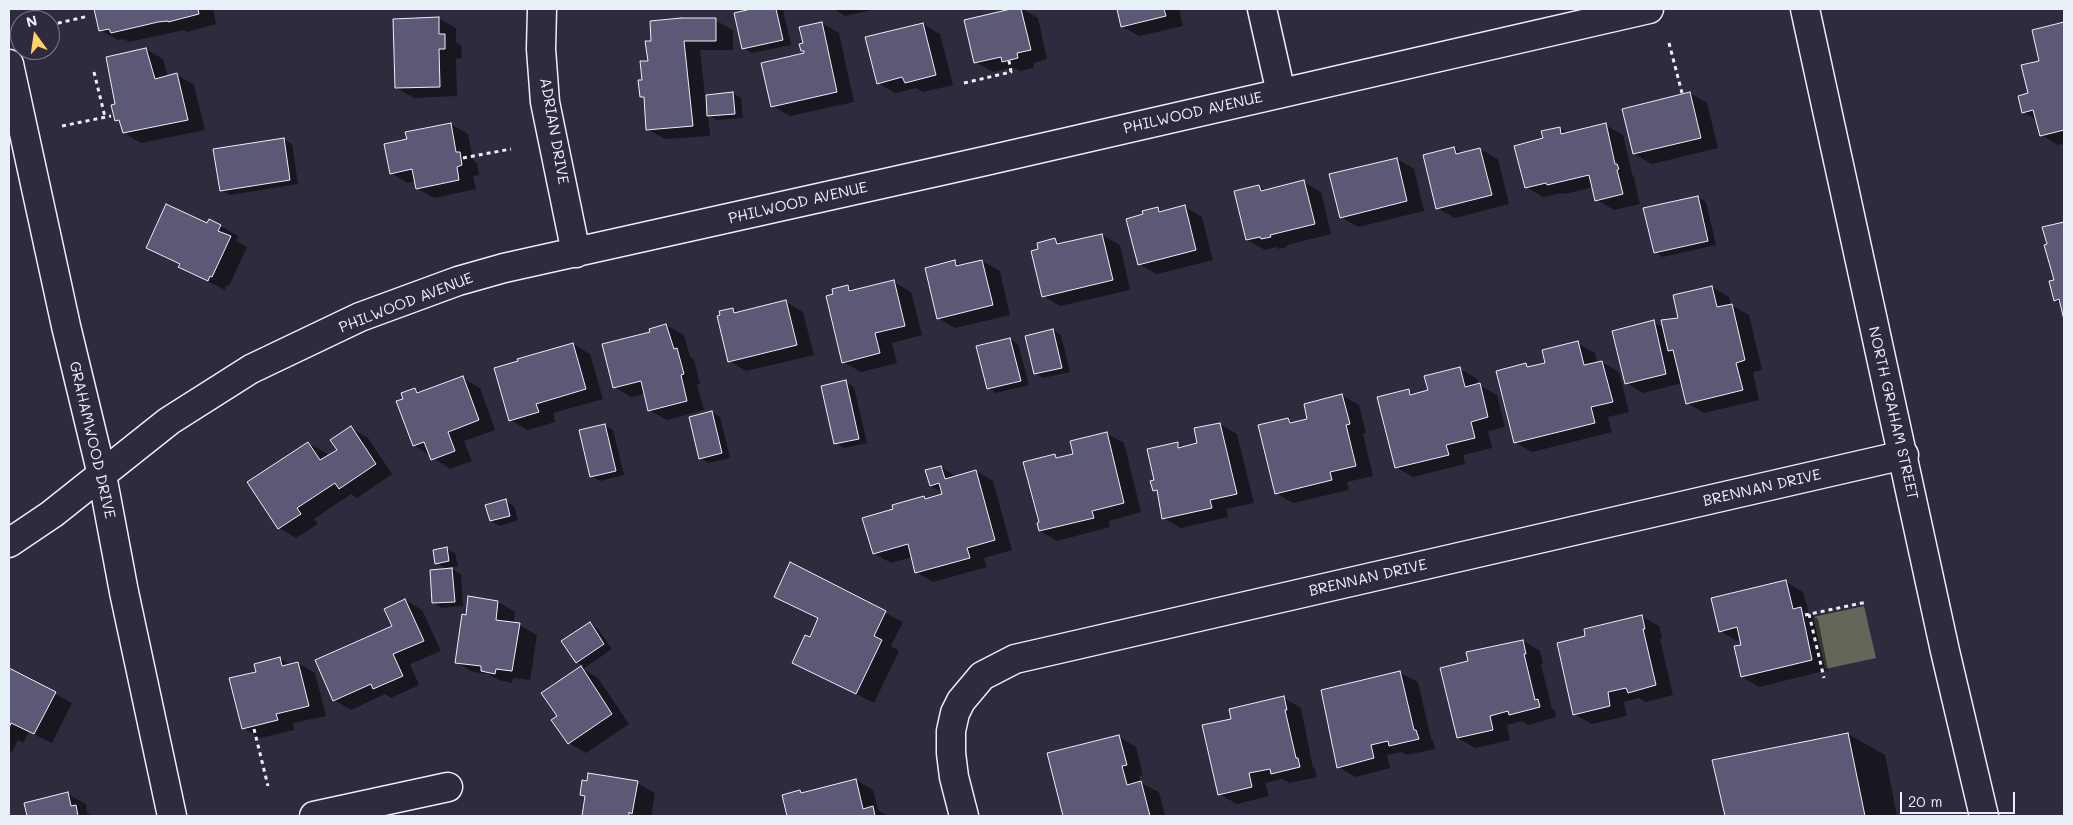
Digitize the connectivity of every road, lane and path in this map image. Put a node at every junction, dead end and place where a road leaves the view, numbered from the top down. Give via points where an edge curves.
1 (542, 9) edge
2 (1262, 9) edge
3 (1649, 9) edge
4 (1805, 9) edge
5 (89, 16) dead end
6 (60, 23) edge
7 (1669, 43) dead end
8 (1009, 61) dead end
9 (9, 64) edge
10 (94, 72) dead end
11 (964, 83) dead end
12 (1682, 92) dead end
13 (1280, 93) junction
14 (111, 116) dead end
15 (105, 117) junction
16 (62, 126) dead end
17 (511, 149) dead end
18 (463, 158) dead end
19 (576, 253) junction
20 (1904, 455) junction
21 (102, 475) junction
22 (9, 543) edge
23 (1867, 602) dead end
24 (1824, 678) dead end
25 (254, 729) dead end
26 (268, 786) dead end
27 (448, 787) dead end
28 (172, 816) edge
29 (314, 816) edge
30 (964, 816) edge
31 (1984, 816) edge

1 - 19 street, ADRIAN DRIVE via 545,102
2 - 13 street
3 - 13 street, PHILWOOD AVENUE
4 - 20 street, NORTH GRAHAM STREET
5 - 6 path
7 - 12 path
8 - 11 path via 1012,72
9 - 21 street, GRAHAMWOOD DRIVE
10 - 15 path
13 - 19 street, PHILWOOD AVENUE
14 - 15 path
15 - 16 path
17 - 18 path
19 - 21 street, PHILWOOD AVENUE via 458,281 360,317 251,369 169,421
20 - 30 street, BRENNAN DRIVE via 1015,659 982,676 961,701 956,713 951,732 951,753
20 - 31 street, NORTH GRAHAM STREET
21 - 22 street, PHILWOOD AVENUE
21 - 28 street, GRAHAMWOOD DRIVE
23 - 24 path via 1807,615
25 - 26 path
27 - 29 street

